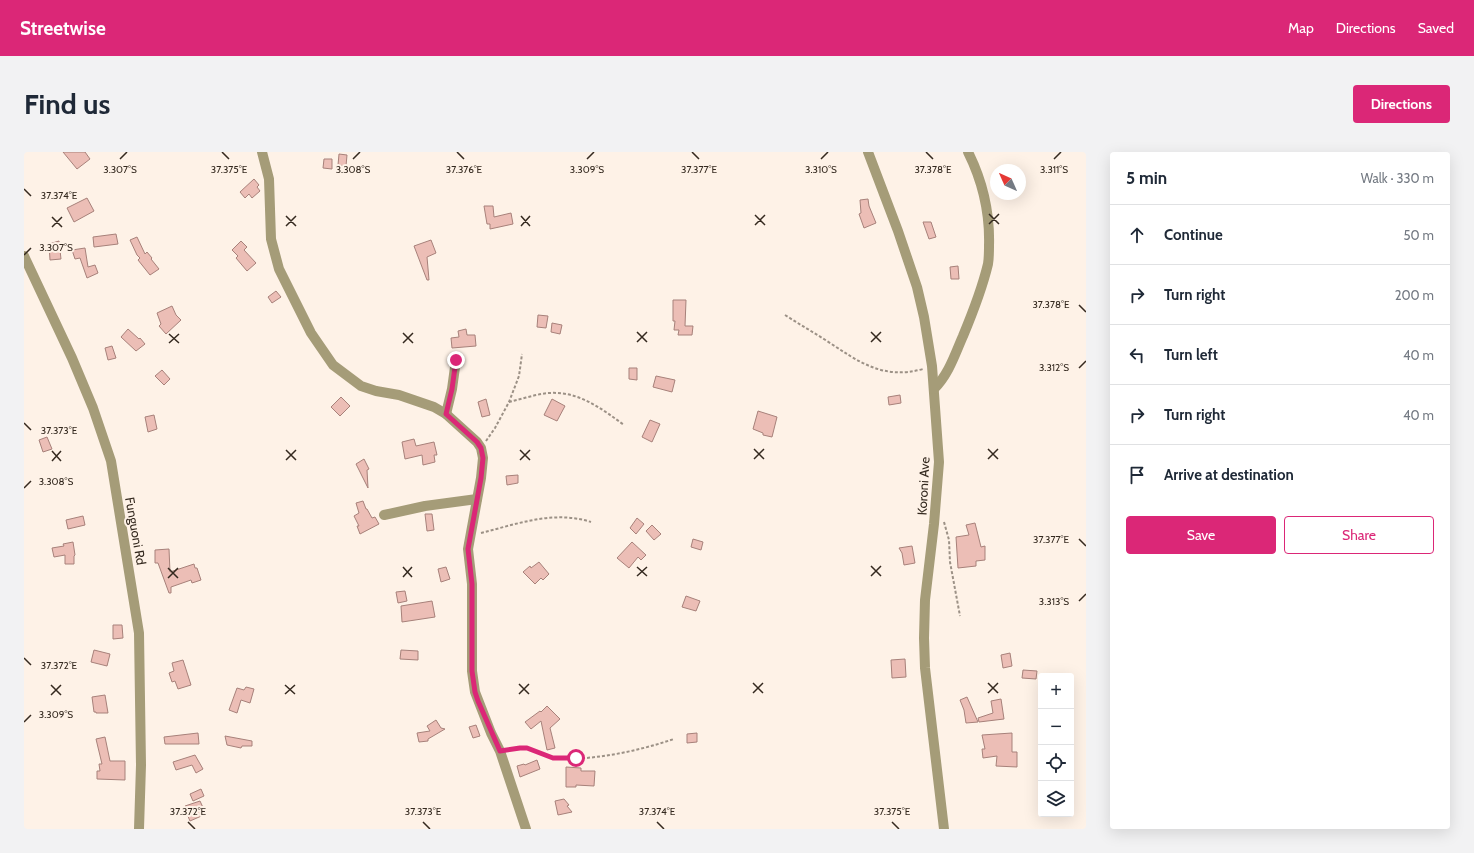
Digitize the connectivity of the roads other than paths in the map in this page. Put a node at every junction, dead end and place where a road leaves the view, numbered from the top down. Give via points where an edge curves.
1 (262, 152) edge
2 (868, 152) edge
3 (968, 152) edge
4 (24, 256) edge
5 (456, 360) dead end
6 (934, 389) junction
7 (446, 414) junction
8 (476, 499) junction
9 (384, 515) dead end
10 (139, 829) edge
11 (526, 829) edge
12 (944, 829) edge

1 - 7 street via 269,179 271,239 278,269 318,345 333,365 361,386 423,403
2 - 6 street, Koroni Ave via 917,287 926,324
3 - 6 street via 986,202 988,262 971,317 948,371
4 - 10 street, Funguoni Rd via 72,358 111,461 138,632 141,765
5 - 7 street
6 - 12 street, Koroni Ave via 939,462 925,600 924,660
7 - 8 street via 481,448 483,458
8 - 9 street via 424,506
8 - 11 street via 468,549 472,584 472,671 475,692 500,751

